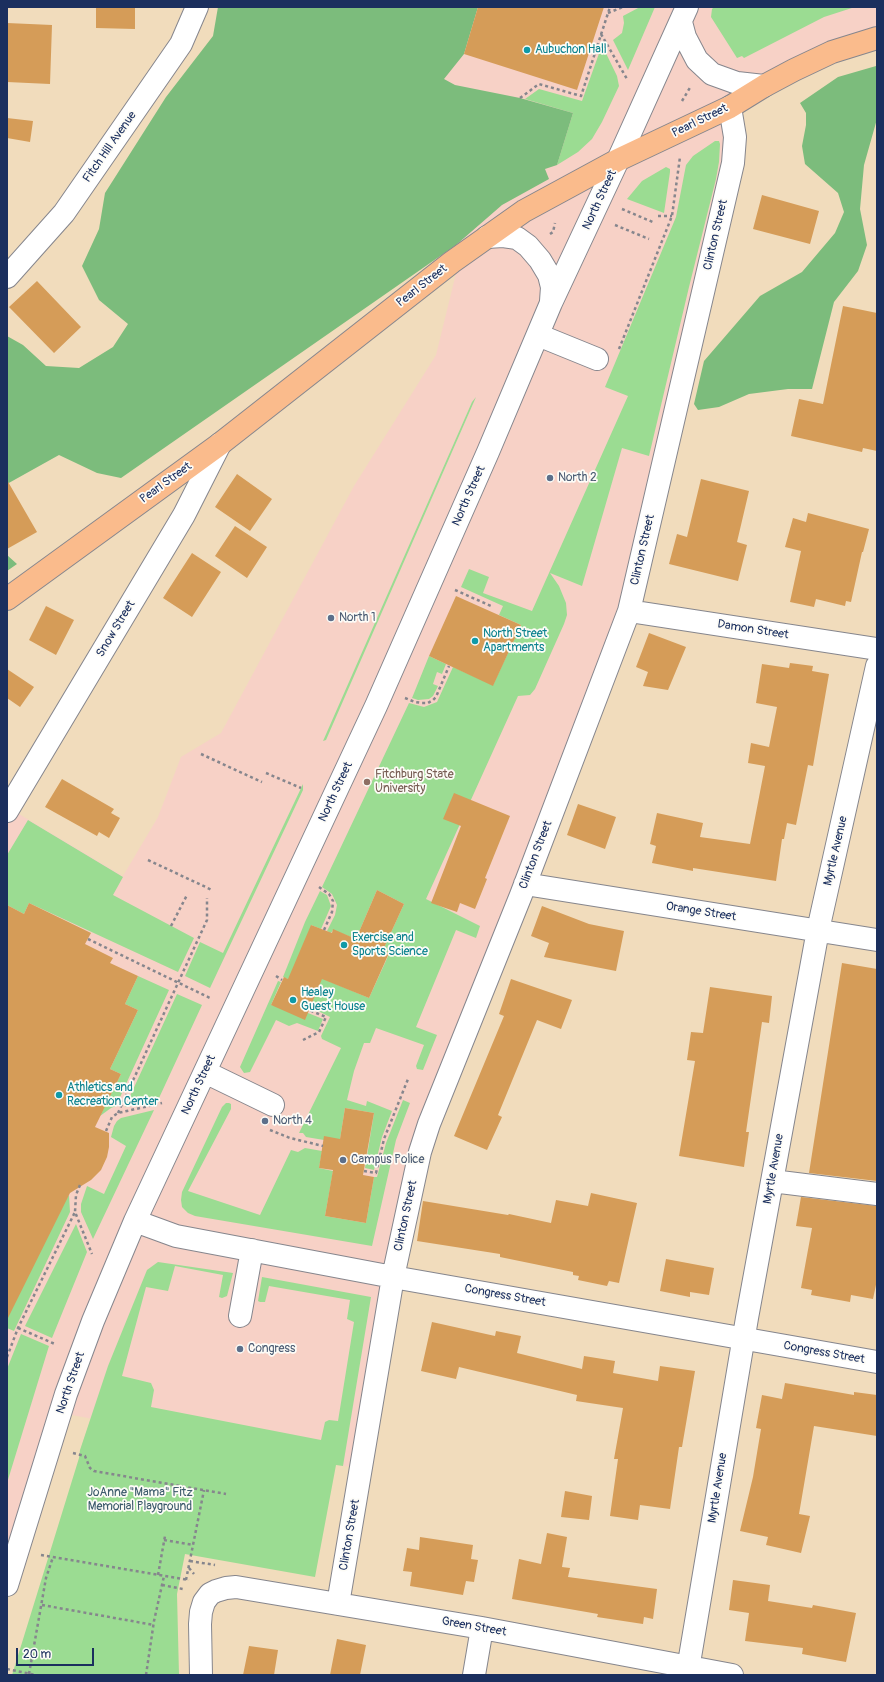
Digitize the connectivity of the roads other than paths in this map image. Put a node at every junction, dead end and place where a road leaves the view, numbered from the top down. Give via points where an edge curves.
1 (197, 7) edge
2 (684, 15) edge
3 (877, 38) edge
4 (764, 86) junction
5 (730, 107) junction
6 (618, 160) junction
7 (487, 237) junction
8 (7, 277) edge
9 (551, 302) junction
10 (538, 335) junction
11 (607, 356) road end
12 (220, 444) junction
13 (7, 599) edge
14 (629, 611) junction
15 (877, 649) edge
16 (877, 666) edge
17 (7, 811) edge
18 (525, 884) junction
19 (818, 930) junction
20 (877, 940) edge
21 (205, 1072) junction
22 (272, 1105) dead end
23 (772, 1180) junction
24 (877, 1194) edge
25 (136, 1221) junction
26 (252, 1250) junction
27 (394, 1277) junction
28 (240, 1316) dead end
29 (743, 1338) junction
30 (877, 1362) edge
31 (13, 1546) edge
32 (7, 1585) edge
33 (338, 1604) junction
34 (482, 1628) junction
35 (688, 1671) edge
36 (201, 1675) edge
37 (474, 1675) edge
38 (732, 1675) edge

1 - 8 street, Fitch Hill Avenue via 180,44 64,213
2 - 4 street via 685,37 697,60 712,74 737,83
2 - 6 street, North Street
3 - 4 main road, Pearl Street via 832,52
4 - 5 main road, Pearl Street
5 - 6 main road, Pearl Street
5 - 14 street, Clinton Street via 735,137 733,163
6 - 7 main road, Pearl Street via 524,211
6 - 9 street, North Street
7 - 9 street via 517,238 528,246 549,275 552,287
7 - 12 main road, Pearl Street
9 - 10 street, North Street
10 - 11 street
10 - 21 street, North Street via 376,706
12 - 13 main road, Pearl Street
12 - 17 street, Snow Street via 184,515
14 - 15 street, Damon Street
14 - 18 street, Clinton Street
16 - 19 street, Myrtle Avenue
18 - 19 street, Orange Street
18 - 27 street, Clinton Street via 428,1124
19 - 20 street, Orange Street
19 - 23 street, Myrtle Avenue
21 - 22 street
21 - 25 street, North Street
23 - 24 street
23 - 29 street, Myrtle Avenue
25 - 26 street, Congress Street via 176,1236
25 - 31 street, North Street via 93,1321
26 - 27 street, Congress Street
26 - 28 street
27 - 29 street, Congress Street
27 - 33 street, Clinton Street
29 - 30 street, Congress Street
29 - 35 street, Myrtle Avenue
31 - 32 street, North Street
33 - 34 street, Green Street
33 - 36 street, Green Street via 248,1588 226,1588 210,1594 201,1612
34 - 35 street, Green Street
34 - 37 street
35 - 38 street, Green Street

